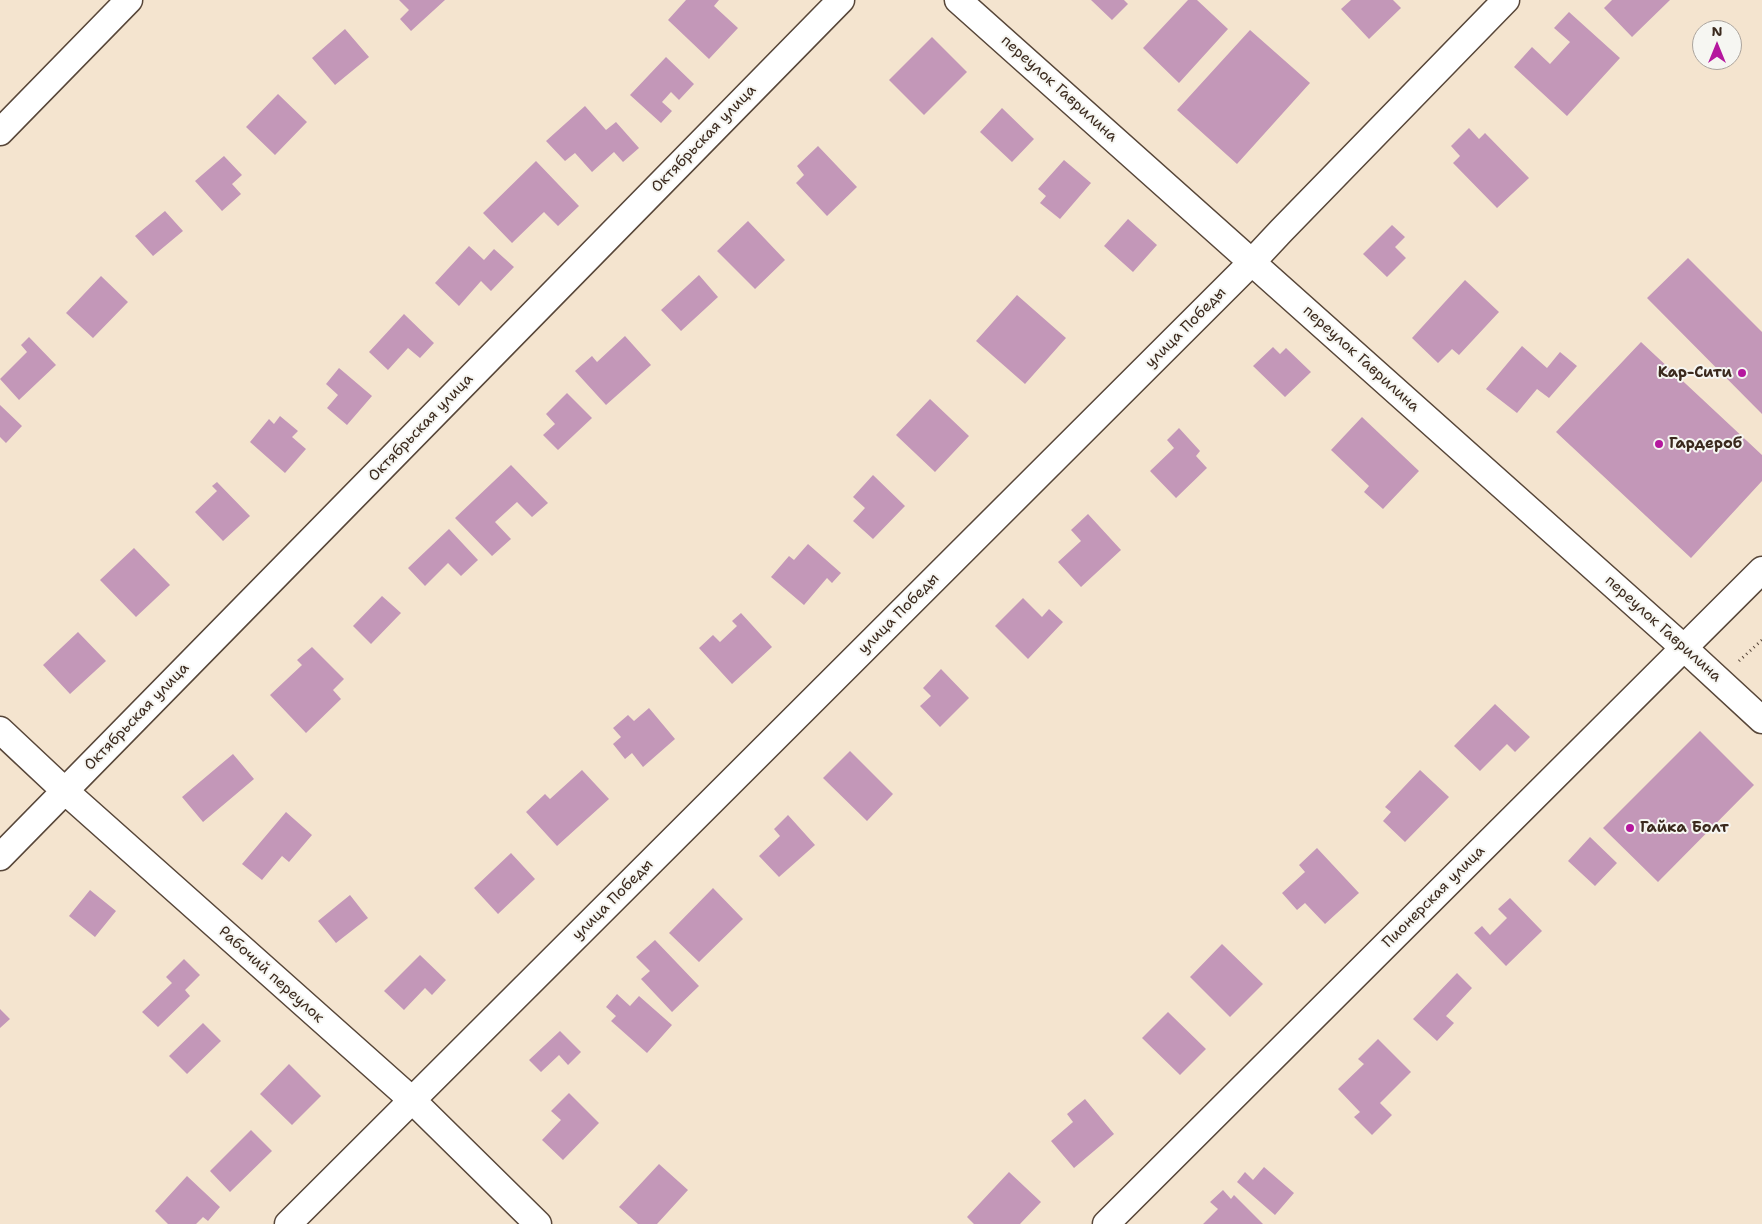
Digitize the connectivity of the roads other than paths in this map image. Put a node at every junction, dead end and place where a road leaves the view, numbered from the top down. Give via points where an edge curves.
1 (130, 0) edge
2 (841, 0) edge
3 (958, 0) edge
4 (1506, 0) edge
5 (0, 132) edge
6 (1252, 262) junction
7 (1762, 570) edge
8 (1684, 648) junction
9 (1762, 720) edge
10 (0, 730) edge
11 (65, 791) junction
12 (0, 857) edge
13 (412, 1100) junction
14 (288, 1224) edge
15 (538, 1224) edge
16 (1106, 1224) edge

1 - 5 street
2 - 11 street, Октябрьская улица
3 - 6 street, переулок Гаврилина
4 - 6 street, улица Победы
6 - 8 street, переулок Гаврилина
6 - 13 street, улица Победы
7 - 8 street, Пионерская улица
8 - 9 street, переулок Гаврилина
8 - 16 street, Пионерская улица
10 - 11 street, Рабочий переулок
11 - 12 street, Октябрьская улица
11 - 13 street, Рабочий переулок
13 - 14 street, улица Победы
13 - 15 street, Рабочий переулок

